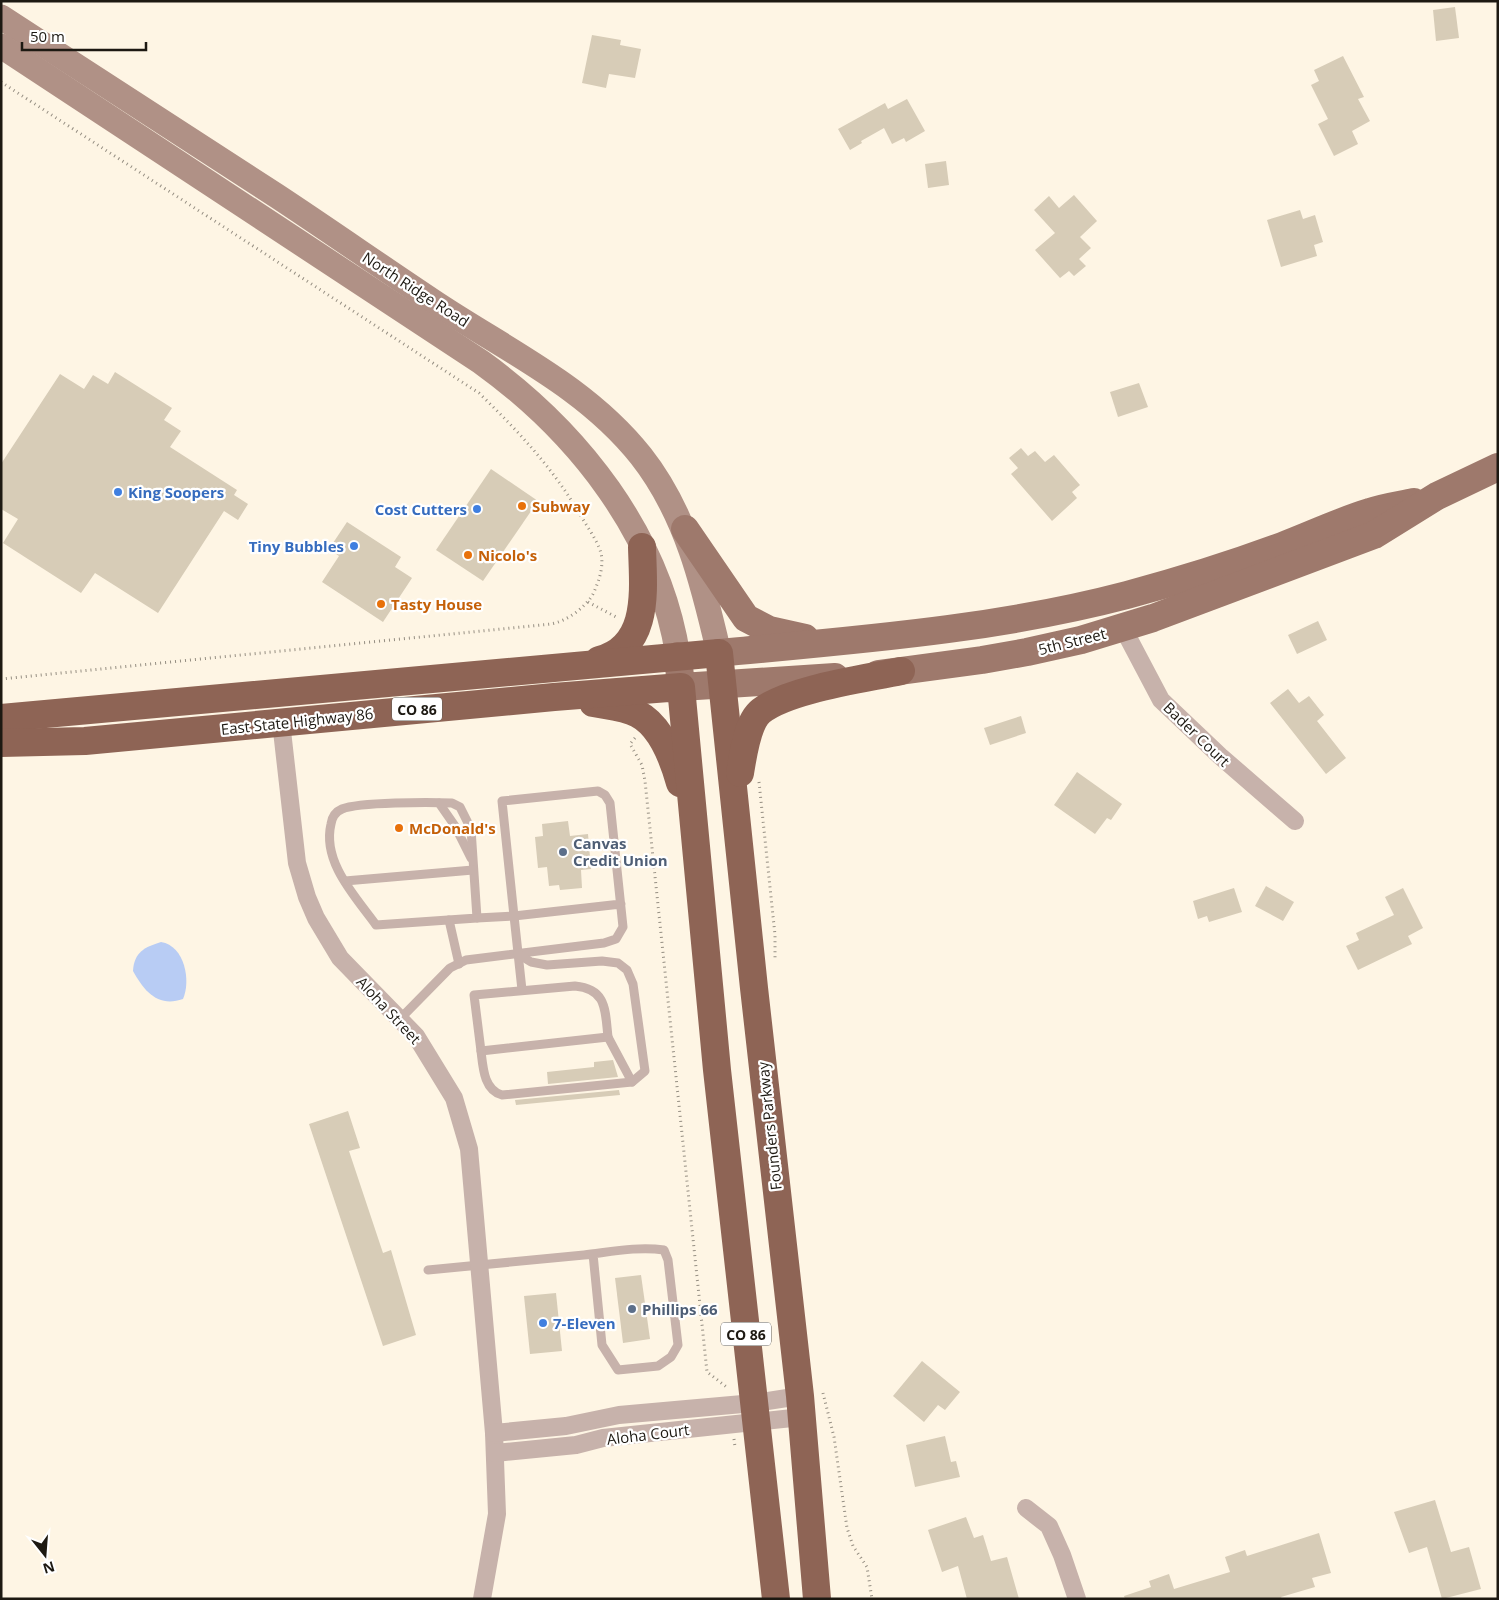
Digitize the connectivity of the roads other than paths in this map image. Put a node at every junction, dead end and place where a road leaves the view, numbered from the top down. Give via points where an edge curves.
1 (1, 17) edge
2 (1, 46) edge
3 (1498, 467) edge
4 (1438, 496) junction
5 (685, 529) junction
6 (1326, 529) junction
7 (642, 547) junction
8 (1102, 600) junction
9 (1124, 628) junction
10 (831, 643) junction
11 (719, 653) junction
12 (678, 656) junction
13 (559, 668) junction
14 (900, 671) junction
15 (860, 675) junction
16 (722, 684) junction
17 (681, 688) junction
18 (554, 696) junction
19 (1, 718) edge
20 (281, 722) junction
21 (1, 743) edge
22 (439, 803) junction
23 (735, 809) junction
24 (1295, 821) dead end
25 (697, 853) junction
26 (471, 858) junction
27 (473, 870) junction
28 (345, 881) junction
29 (621, 904) junction
30 (514, 916) junction
31 (478, 918) junction
32 (449, 920) junction
33 (518, 954) junction
34 (459, 964) junction
35 (522, 990) junction
36 (399, 1020) junction
37 (608, 1037) junction
38 (481, 1051) junction
39 (632, 1082) junction
40 (593, 1254) junction
41 (479, 1265) junction
42 (428, 1270) dead end
43 (808, 1400) junction
44 (744, 1413) junction
45 (494, 1434) junction
46 (495, 1453) junction
47 (1026, 1508) dead end
48 (482, 1599) edge
49 (776, 1599) edge
50 (817, 1599) edge
51 (1077, 1599) edge

1 - 5 main road, North Ridge Road via 443,308 558,379 617,428 643,458
2 - 7 main road, North Ridge Road via 481,362 526,396 565,434 601,477
3 - 4 main road, 5th Street
4 - 6 main road, 5th Street via 1370,512
4 - 9 main road, 5th Street via 1374,534
5 - 10 main road via 746,618 769,630
5 - 11 main road, North Ridge Road
6 - 8 main road, 5th Street via 1203,572
6 - 9 main road via 1253,570 1136,610 1124,620
7 - 12 main road, North Ridge Road via 666,605
7 - 13 highway via 641,615 632,639 604,659
8 - 10 main road, 5th Street via 988,624
8 - 15 main road via 1095,613 1068,627
9 - 14 main road, 5th Street via 1027,652
9 - 24 street, Bader Court via 1162,700
10 - 11 main road, 5th Street
11 - 12 highway, 5th Street / CO 86
11 - 16 highway, Founders Parkway / CO 86
12 - 13 highway, East State Highway 86 / CO 86
12 - 17 main road
13 - 19 highway, East State Highway 86 / CO 86
14 - 15 main road, 5th Street
14 - 23 highway via 799,693 760,712 747,737
15 - 16 main road, 5th Street
16 - 17 main road, 5th Street
16 - 23 highway, Founders Parkway / CO 86
17 - 18 highway, East State Highway 86
17 - 25 highway
18 - 20 highway, East State Highway 86 / CO 86
18 - 25 highway, CO 86 via 633,711 648,722 668,749 676,768
20 - 21 highway, East State Highway 86 / CO 86 via 85,741
20 - 36 street, Aloha Street via 298,863 307,897 340,958
22 - 26 lane via 456,826
22 - 26 lane via 460,807 472,840
22 - 28 lane via 341,809 333,816 328,834 335,864
23 - 43 highway, Founders Parkway / CO 86
25 - 44 highway, CO 86
26 - 27 lane
27 - 28 lane
27 - 31 lane
28 - 32 lane via 376,925
29 - 30 lane
29 - 30 lane via 610,803 605,795 598,791 502,801
29 - 33 lane via 623,927 616,939
30 - 31 lane
30 - 33 lane
31 - 32 lane
32 - 34 lane
33 - 34 lane via 466,960
33 - 35 lane
33 - 39 lane via 531,962 548,965 602,961 618,963 628,970 645,1062 645,1071
34 - 36 lane via 450,968
35 - 37 lane via 575,986 593,991 604,1005
35 - 38 lane via 474,995
36 - 41 street, Aloha Street via 416,1036 454,1098 468,1149
37 - 38 lane
37 - 39 lane
38 - 39 lane via 489,1088 502,1095
40 - 40 lane via 653,1248 664,1250 678,1345 658,1366 618,1370 609,1358 602,1345
40 - 41 lane
41 - 42 lane
41 - 45 street, Aloha Street
43 - 44 street, Aloha Court
43 - 50 highway, Founders Parkway / CO 86
44 - 45 street, Aloha Court via 619,1415 566,1426
44 - 46 street, Aloha Court via 576,1445
44 - 49 highway, CO 86
45 - 46 street, Aloha Street
46 - 48 street, Aloha Street via 497,1514
47 - 51 street via 1049,1526

